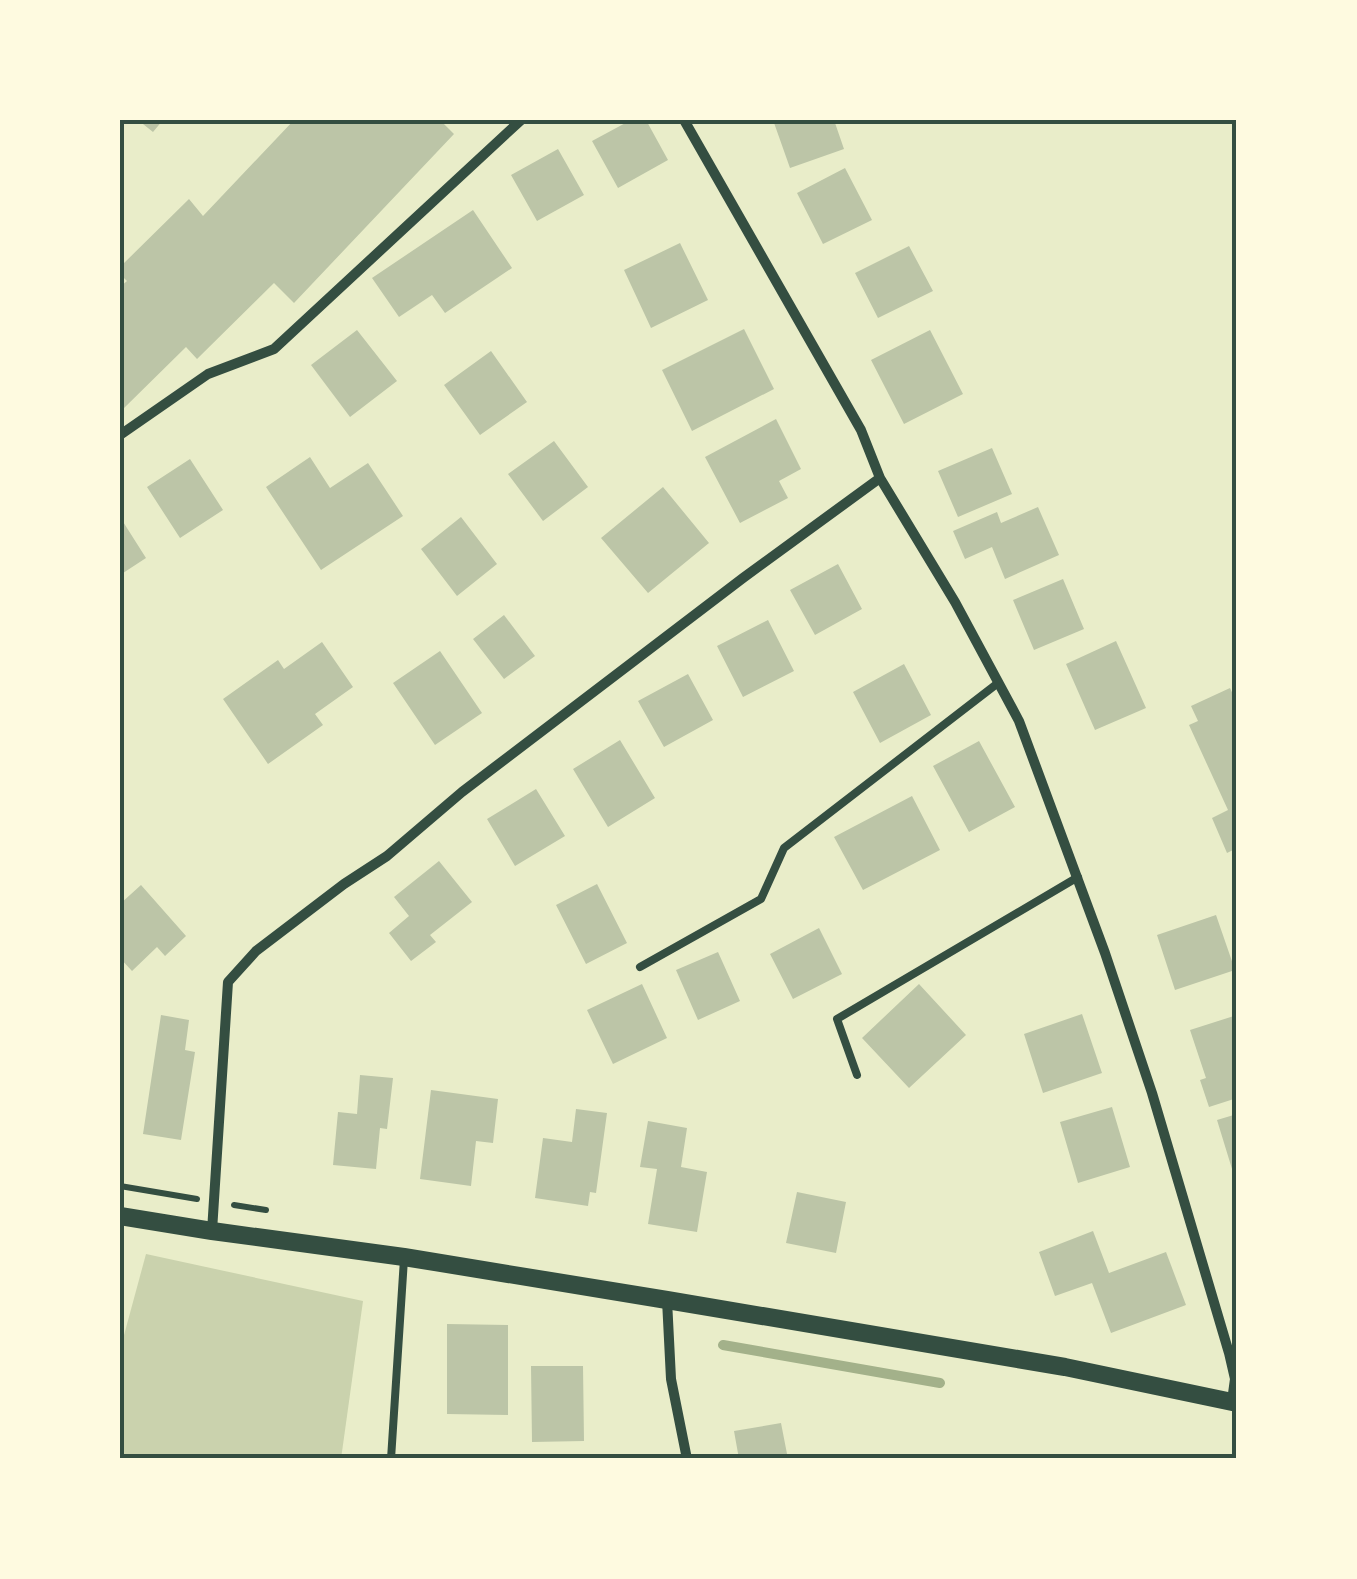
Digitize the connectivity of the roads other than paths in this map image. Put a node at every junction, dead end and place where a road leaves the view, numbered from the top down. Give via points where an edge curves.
1 (521, 120) edge
2 (684, 120) edge
3 (120, 435) edge
4 (880, 478) junction
5 (998, 682) junction
6 (1078, 877) junction
7 (640, 968) dead end
8 (857, 1075) dead end
9 (120, 1216) edge
10 (212, 1231) junction
11 (404, 1256) junction
12 (667, 1300) junction
13 (1234, 1402) edge
14 (391, 1459) edge
15 (686, 1459) edge

1 - 3 street via 274,349 208,374
2 - 4 street via 861,430
4 - 5 street
4 - 10 street via 256,951 228,982
5 - 6 street
5 - 7 lane via 784,848 761,900
6 - 8 lane via 836,1019
6 - 13 street via 1204,1265 1235,1380
9 - 10 street
10 - 11 street
11 - 12 street
11 - 14 lane
12 - 13 street
12 - 15 street via 671,1379

